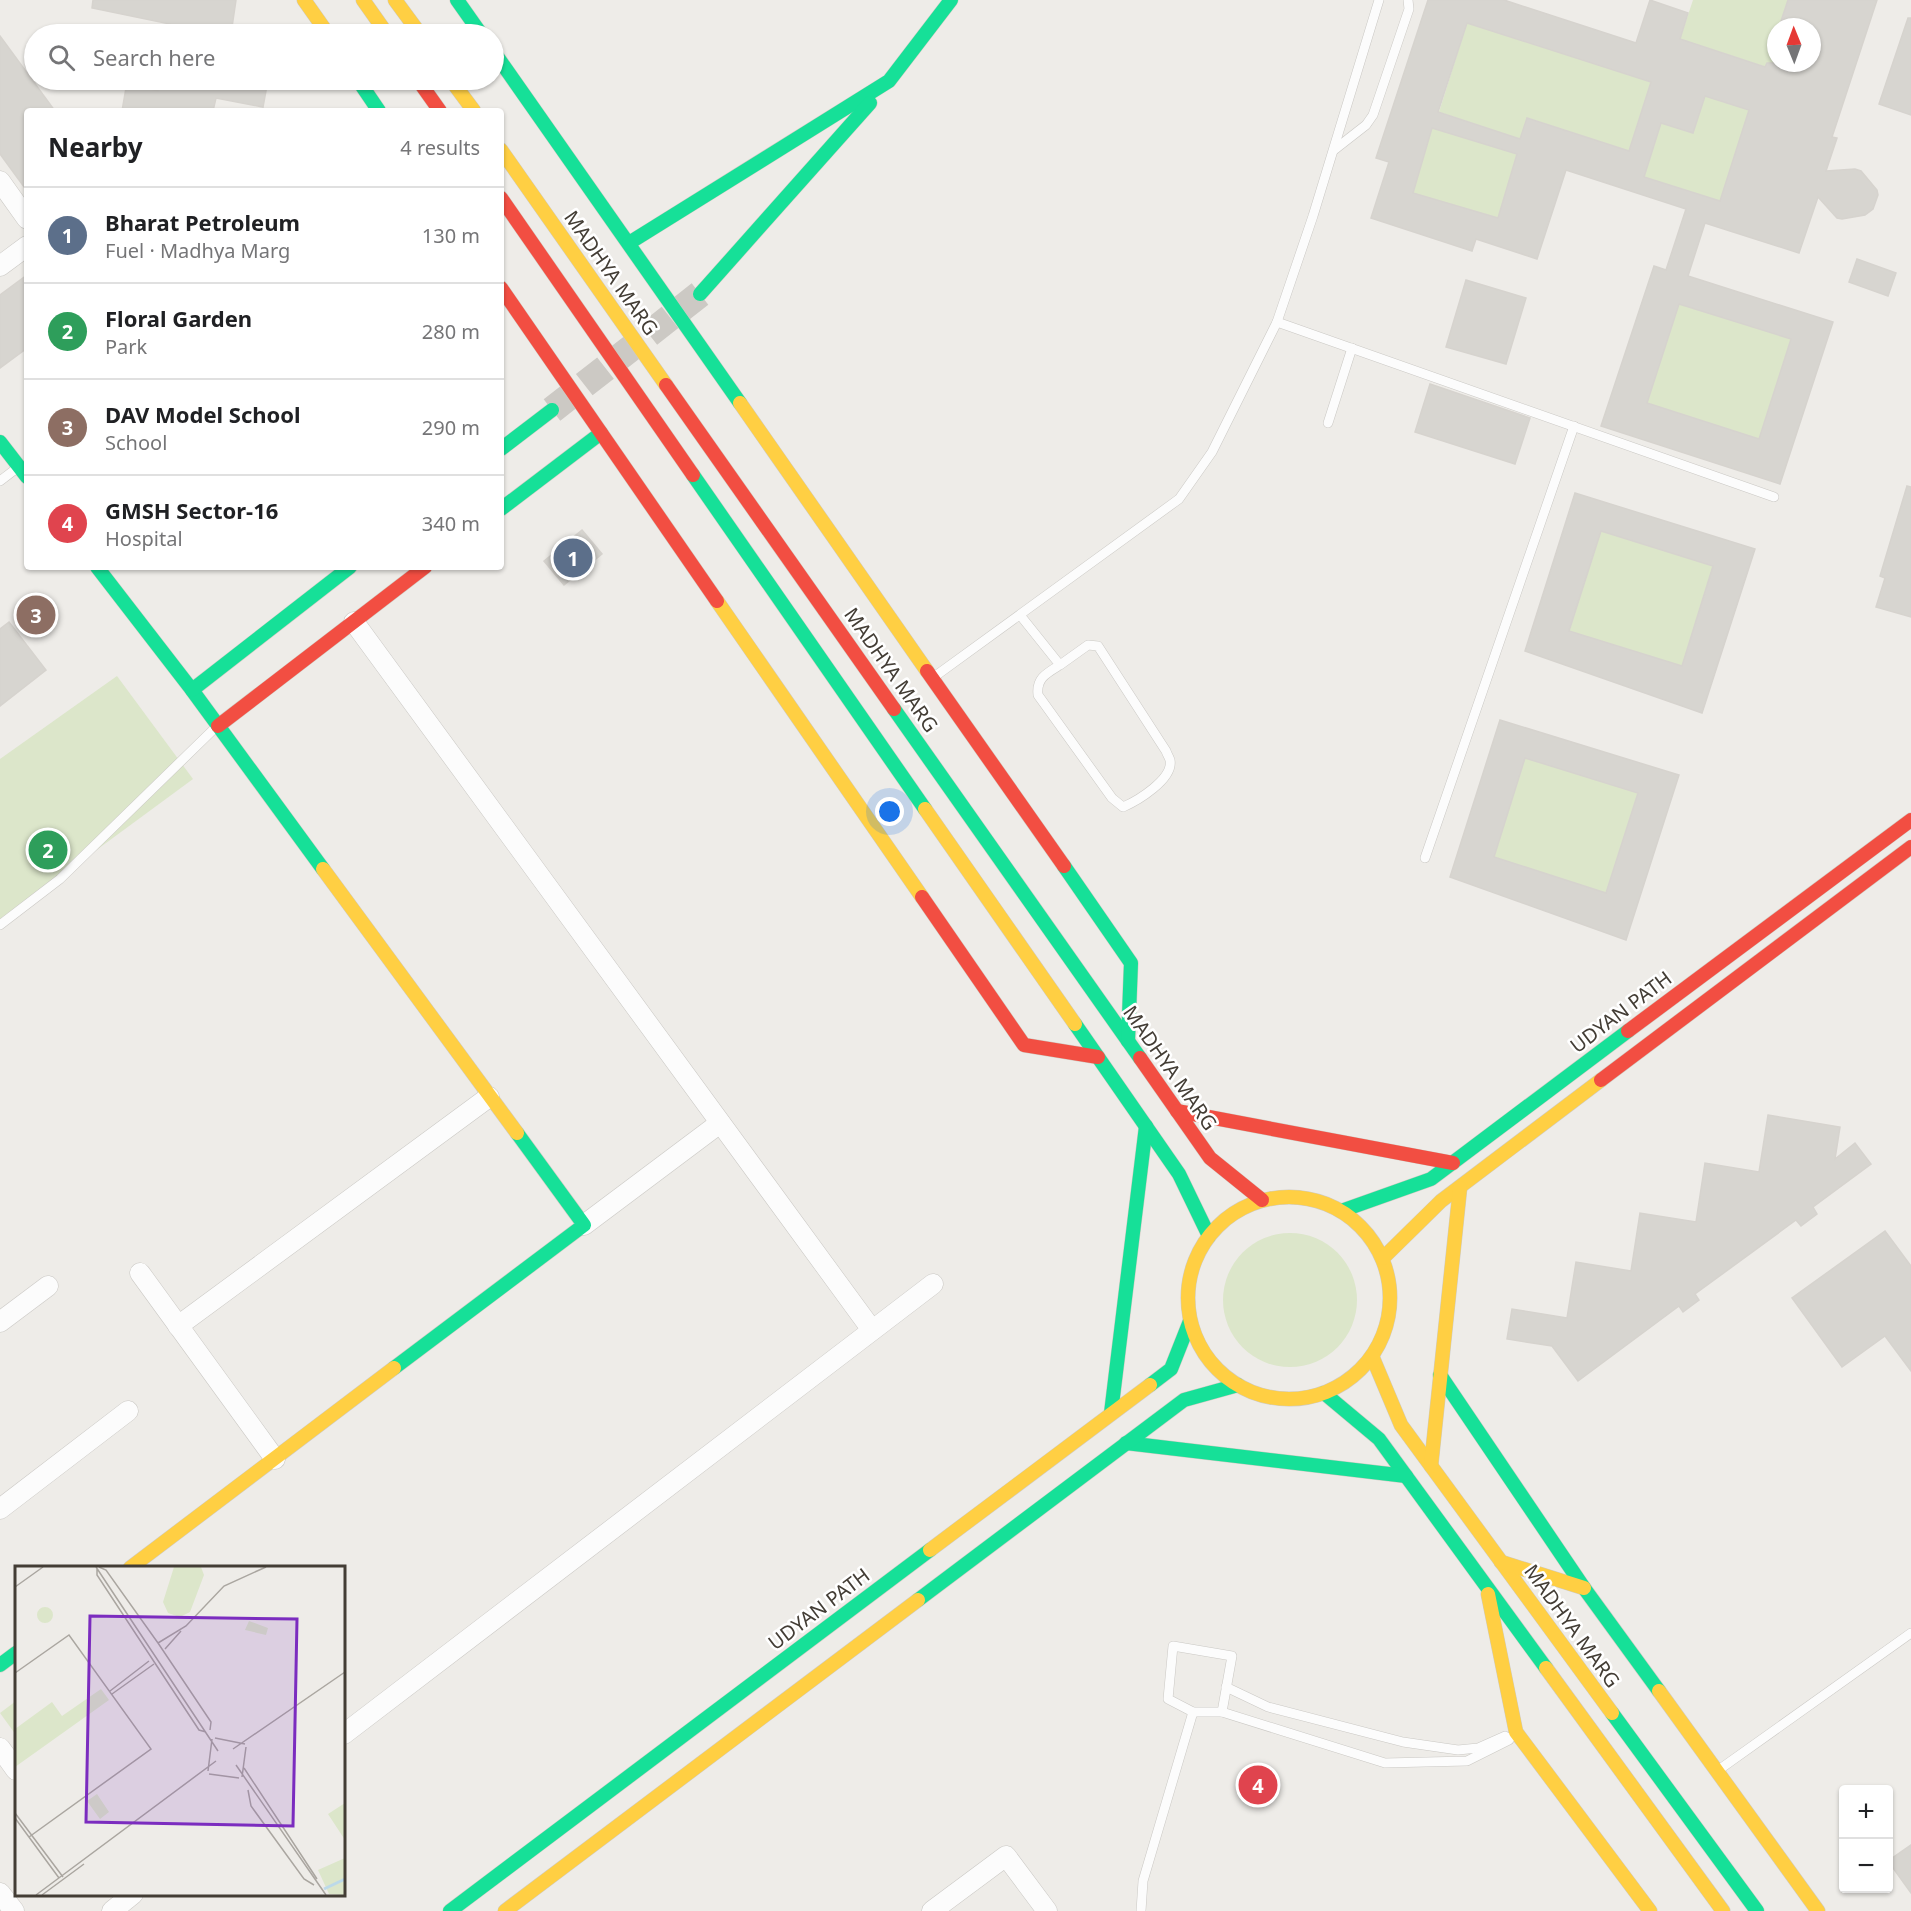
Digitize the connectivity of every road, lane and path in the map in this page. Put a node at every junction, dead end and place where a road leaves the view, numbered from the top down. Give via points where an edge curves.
1 (304, 0) edge
2 (363, 0) edge
3 (395, 0) edge
4 (457, 0) edge
5 (951, 0) edge
6 (1379, 0) edge
7 (1408, 0) edge
8 (321, 24) edge
9 (380, 24) edge
10 (413, 24) edge
11 (475, 24) edge
12 (504, 66) edge
13 (889, 81) junction
14 (365, 90) edge
15 (425, 90) edge
16 (458, 90) edge
17 (377, 108) edge
18 (438, 108) edge
19 (472, 108) edge
20 (1334, 150) junction
21 (504, 154) edge
22 (0, 182) edge
23 (504, 202) edge
24 (24, 215) edge
25 (629, 243) junction
26 (24, 248) edge
27 (0, 266) edge
28 (504, 292) edge
29 (700, 294) tunnel mouth
30 (1277, 322) junction
31 (1352, 348) junction
32 (552, 410) tunnel mouth
33 (1328, 423) dead end
34 (1574, 426) junction
35 (601, 433) junction
36 (0, 442) edge
37 (504, 447) edge
38 (23, 472) edge
39 (0, 481) edge
40 (1774, 497) dead end
41 (504, 507) edge
42 (99, 570) edge
43 (346, 570) edge
44 (421, 570) edge
45 (1020, 615) junction
46 (354, 622) junction
47 (1060, 665) junction
48 (932, 678) junction
49 (192, 690) junction
50 (218, 726) junction
51 (1911, 820) edge
52 (1911, 847) edge
53 (1425, 858) dead end
54 (0, 925) edge
55 (1128, 1041) junction
56 (1098, 1057) junction
57 (489, 1096) junction
58 (1177, 1111) junction
59 (720, 1123) junction
60 (1146, 1126) junction
61 (1453, 1163) junction
62 (1460, 1188) junction
63 (1262, 1200) junction
64 (1341, 1211) junction
65 (584, 1226) junction
66 (1209, 1236) junction
67 (1383, 1258) junction
68 (140, 1273) dead end
69 (933, 1284) dead end
70 (48, 1286) dead end
71 (1190, 1321) junction
72 (0, 1322) edge
73 (178, 1326) junction
74 (872, 1330) junction
75 (1372, 1356) junction
76 (1440, 1375) junction
77 (1238, 1385) junction
78 (1324, 1393) junction
79 (128, 1411) dead end
80 (1112, 1413) junction
81 (1126, 1443) junction
82 (275, 1459) junction
83 (1431, 1466) junction
84 (1406, 1476) junction
85 (0, 1509) edge
86 (1501, 1562) junction
87 (133, 1566) edge
88 (1486, 1586) junction
89 (1584, 1588) junction
90 (1911, 1633) edge
91 (15, 1654) edge
92 (0, 1665) edge
93 (1226, 1687) junction
94 (1193, 1712) junction
95 (1222, 1712) junction
96 (1516, 1732) junction
97 (345, 1733) edge
98 (0, 1748) edge
99 (15, 1769) edge
100 (1717, 1771) junction
101 (0, 1893) edge
102 (14, 1911) edge
103 (450, 1911) edge
104 (505, 1911) edge
105 (932, 1911) edge
106 (1047, 1911) edge
107 (1141, 1911) edge
108 (1650, 1911) edge
109 (1723, 1911) edge
110 (1757, 1911) edge
111 (1818, 1911) edge

1 - 8 main road
2 - 9 main road
3 - 10 main road
4 - 11 main road
5 - 13 main road
6 - 20 lane
7 - 20 lane via 1409,9 1373,115
12 - 25 main road
13 - 25 main road
13 - 29 main road
14 - 17 main road
15 - 18 main road
16 - 19 main road
20 - 30 lane
21 - 55 main road, MADHYA MARG
22 - 24 street
23 - 56 main road
25 - 48 main road
26 - 27 street
28 - 35 main road
30 - 31 lane
30 - 45 lane via 1212,452 1179,499
31 - 33 lane
31 - 34 lane
32 - 37 main road
34 - 40 lane
34 - 53 lane
35 - 41 main road
35 - 56 main road via 1024,1045
36 - 38 main road
38 - 39 lane
42 - 49 main road
43 - 49 main road
44 - 46 main road
45 - 47 lane
45 - 48 lane
46 - 50 main road
46 - 59 street
47 - 47 lane via 1088,645 1098,646 1166,751 1170,762 1167,774 1133,803 1123,807 1112,798 1038,695 1037,686 1044,674
48 - 55 main road via 1131,963
49 - 50 main road
50 - 54 lane via 60,879
50 - 57 main road
51 - 61 main road, UDYAN PATH
52 - 62 main road
55 - 58 main road, MADHYA MARG
56 - 60 main road
57 - 65 main road
57 - 73 street
58 - 61 main road
58 - 63 main road, MADHYA MARG via 1210,1158
59 - 65 street
59 - 74 street
60 - 66 main road via 1179,1174
60 - 80 main road
61 - 64 main road, UDYAN PATH via 1431,1179
62 - 67 main road via 1441,1201
62 - 76 main road
63 - 64 main road via 1299,1197
63 - 66 main road via 1238,1210
64 - 67 main road via 1355,1221
65 - 82 main road
66 - 71 main road via 1194,1263
67 - 75 main road via 1390,1287 1389,1317
68 - 73 street
69 - 74 street
70 - 72 street
71 - 77 main road via 1197,1341 1226,1377
71 - 80 main road, UDYAN PATH via 1171,1369
73 - 82 street
74 - 97 street
75 - 78 main road via 1341,1385
75 - 83 main road, MADHYA MARG via 1401,1425
76 - 83 main road
76 - 89 main road
77 - 78 main road via 1283,1399
77 - 81 main road via 1184,1400
78 - 84 main road via 1379,1439
79 - 85 street
80 - 103 main road, UDYAN PATH
81 - 84 main road
81 - 104 main road
82 - 87 main road
83 - 86 main road, MADHYA MARG
84 - 88 main road
86 - 89 main road
86 - 110 main road, MADHYA MARG
88 - 96 main road
88 - 109 main road
89 - 100 main road
90 - 100 lane
91 - 92 main road
93 - 94 lane via 1232,1656 1173,1646 1168,1699
93 - 95 lane
93 - 96 lane via 1268,1707 1403,1742 1447,1749 1478,1748
94 - 95 lane
94 - 107 lane via 1143,1881
95 - 96 lane via 1385,1763 1467,1761 1509,1740
96 - 108 main road
98 - 99 street
100 - 111 main road
101 - 102 street
105 - 106 street via 1006,1856

